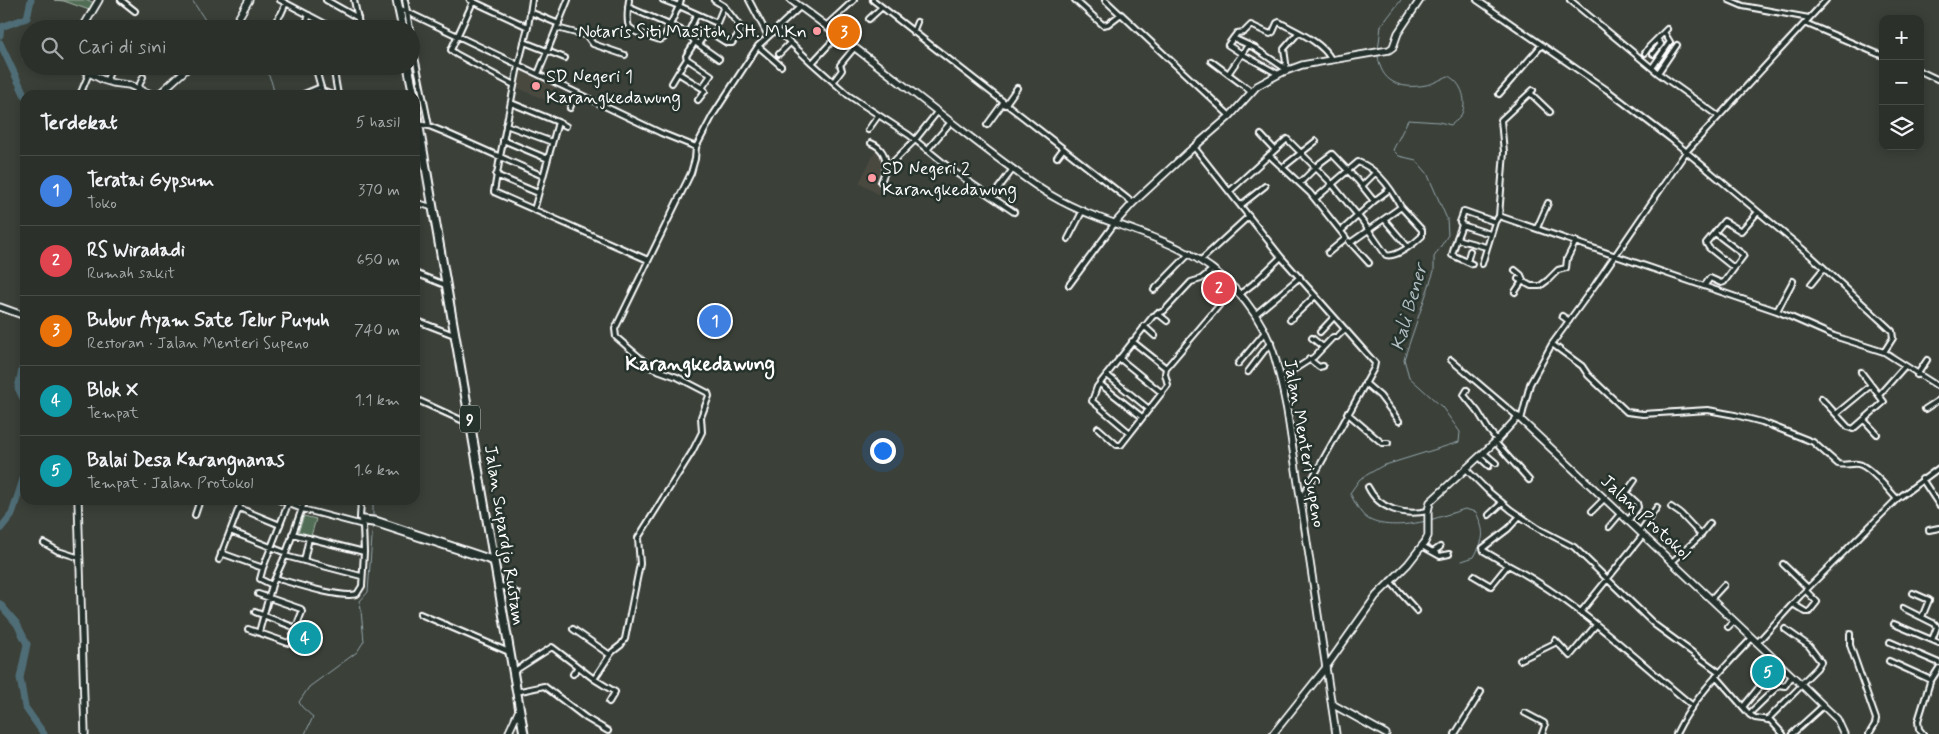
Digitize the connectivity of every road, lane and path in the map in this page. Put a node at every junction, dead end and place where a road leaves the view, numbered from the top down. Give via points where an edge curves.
1 (99, 0) edge
2 (121, 0) edge
3 (240, 0) edge
4 (280, 0) edge
5 (326, 0) edge
6 (354, 0) edge
7 (405, 0) edge
8 (532, 0) edge
9 (568, 0) edge
10 (629, 0) edge
11 (662, 0) edge
12 (681, 0) edge
13 (714, 0) edge
14 (749, 0) edge
15 (791, 0) edge
16 (854, 0) edge
17 (873, 0) edge
18 (1076, 0) edge
19 (1105, 0) edge
20 (1420, 0) edge
21 (1477, 0) edge
22 (1570, 0) edge
23 (1729, 0) edge
24 (1826, 0) edge
25 (471, 1) edge
26 (248, 2) edge
27 (286, 3) junction
28 (398, 4) edge
29 (679, 6) junction
30 (724, 6) junction
31 (628, 7) junction
32 (800, 7) junction
33 (882, 7) junction
34 (135, 11) dead end
35 (406, 12) junction
36 (530, 12) junction
37 (697, 14) junction
38 (1120, 14) junction
39 (309, 15) junction
40 (358, 18) joint
41 (1809, 18) junction
42 (868, 19) dead end
43 (87, 20) edge
44 (237, 20) edge
45 (276, 20) edge
46 (307, 20) edge
47 (317, 20) edge
48 (401, 20) edge
49 (408, 20) edge
50 (917, 22) dead end
51 (1805, 23) junction
52 (827, 25) junction
53 (528, 26) junction
54 (558, 26) junction
55 (670, 26) junction
56 (776, 29) junction
57 (914, 32) junction
58 (688, 33) junction
59 (1298, 33) junction
60 (838, 35) junction
61 (768, 36) junction
62 (458, 37) junction
63 (1233, 38) junction
64 (1657, 39) junction
65 (524, 42) junction
66 (696, 43) junction
67 (790, 43) junction
68 (1248, 45) junction
69 (1677, 45) dead end
70 (758, 46) junction
71 (1541, 46) junction
72 (855, 47) junction
73 (547, 51) junction
74 (1645, 53) dead end
75 (779, 54) dead end
76 (1242, 54) junction
77 (1653, 54) dead end
78 (1879, 54) edge
79 (625, 55) dead end
80 (565, 58) dead end
81 (687, 59) junction
82 (719, 59) dead end
83 (1331, 60) junction
84 (1210, 61) dead end
85 (812, 63) junction
86 (518, 66) junction
87 (781, 66) dead end
88 (1652, 68) junction
89 (1286, 70) junction
90 (678, 73) junction
91 (1658, 73) junction
92 (538, 74) junction
93 (1228, 74) junction
94 (1278, 74) junction
95 (1924, 74) edge
96 (88, 75) edge
97 (93, 75) edge
98 (109, 75) edge
99 (180, 75) edge
100 (318, 75) edge
101 (335, 75) edge
102 (408, 75) edge
103 (419, 75) edge
104 (144, 77) dead end
105 (1939, 80) edge
106 (106, 81) junction
107 (834, 81) junction
108 (672, 83) dead end
109 (514, 85) junction
110 (138, 88) junction
111 (702, 88) junction
112 (1017, 88) dead end
113 (82, 90) edge
114 (142, 90) edge
115 (164, 90) edge
116 (322, 90) edge
117 (337, 90) edge
118 (413, 90) edge
119 (1251, 91) junction
120 (576, 93) junction
121 (1499, 94) dead end
122 (698, 100) dead end
123 (511, 103) junction
124 (1004, 104) junction
125 (570, 108) dead end
126 (938, 111) junction
127 (1550, 112) dead end
128 (878, 116) junction
129 (1230, 116) junction
130 (1718, 116) junction
131 (558, 122) junction
132 (951, 122) junction
133 (420, 124) edge
134 (506, 125) junction
135 (987, 125) dead end
136 (429, 126) junction
137 (566, 126) dead end
138 (868, 130) dead end
139 (1292, 134) dead end
140 (1261, 135) dead end
141 (420, 139) edge
142 (1287, 139) junction
143 (503, 140) junction
144 (915, 140) junction
145 (1316, 141) dead end
146 (552, 142) junction
147 (871, 143) dead end
148 (696, 147) junction
149 (1194, 147) junction
150 (1063, 149) junction
151 (927, 150) junction
152 (1275, 150) junction
153 (1686, 152) junction
154 (1300, 154) junction
155 (1269, 155) junction
156 (500, 157) junction
157 (1057, 157) dead end
158 (548, 158) junction
159 (1282, 168) junction
160 (1315, 168) junction
161 (886, 169) junction
162 (1013, 169) junction
163 (1348, 170) junction
164 (1375, 173) junction
165 (496, 175) junction
166 (543, 176) junction
167 (881, 182) dead end
168 (1300, 183) junction
169 (1332, 184) junction
170 (1265, 186) dead end
171 (1362, 186) junction
172 (1390, 189) junction
173 (1230, 191) junction
174 (538, 192) junction
175 (992, 197) junction
176 (1315, 199) junction
177 (1374, 201) junction
178 (1134, 203) junction
179 (1548, 203) dead end
180 (420, 204) edge
181 (1241, 205) junction
182 (1402, 207) junction
183 (434, 208) junction
184 (534, 210) junction
185 (1083, 210) junction
186 (1014, 212) dead end
187 (1758, 212) junction
188 (1249, 216) junction
189 (1357, 216) junction
190 (1499, 216) junction
191 (1384, 218) junction
192 (1495, 222) junction
193 (1115, 223) junction
194 (1462, 225) junction
195 (1537, 228) junction
196 (1369, 230) junction
197 (1341, 231) junction
198 (1715, 233) junction
199 (1490, 234) junction
200 (1346, 238) junction
201 (1457, 238) junction
202 (1068, 239) dead end
203 (1576, 241) junction
204 (1350, 243) junction
205 (1408, 247) junction
206 (1486, 247) junction
207 (1470, 251) dead end
208 (1190, 253) junction
209 (1328, 253) dead end
210 (1616, 255) junction
211 (1281, 257) junction
212 (648, 260) junction
213 (1201, 260) junction
214 (1369, 263) dead end
215 (1482, 264) dead end
216 (1734, 268) junction
217 (1824, 268) junction
218 (1213, 269) junction
219 (1515, 270) dead end
220 (420, 275) edge
221 (1300, 277) junction
222 (1520, 280) junction
223 (1794, 281) dead end
224 (1812, 284) dead end
225 (446, 285) junction
226 (1069, 285) dead end
227 (1705, 286) junction
228 (1234, 288) junction
229 (1154, 290) dead end
230 (1515, 292) dead end
231 (1240, 294) junction
232 (1315, 296) junction
233 (0, 306) edge
234 (1776, 311) junction
235 (1157, 313) junction
236 (20, 314) edge
237 (1256, 314) junction
238 (1562, 316) dead end
239 (1334, 317) junction
240 (1290, 320) dead end
241 (1167, 321) dead end
242 (1569, 321) junction
243 (420, 322) edge
244 (1144, 326) junction
245 (1345, 329) junction
246 (1265, 332) junction
247 (1320, 332) dead end
248 (454, 335) junction
249 (1155, 336) dead end
250 (1312, 338) dead end
251 (1132, 341) junction
252 (1271, 342) junction
253 (1552, 344) junction
254 (1323, 347) junction
255 (1884, 352) junction
256 (1119, 358) junction
257 (1309, 359) junction
258 (1451, 360) dead end
259 (1927, 360) dead end
260 (1238, 364) dead end
261 (1323, 366) dead end
262 (1904, 367) junction
263 (1166, 368) junction
264 (1248, 372) dead end
265 (1861, 372) dead end
266 (1107, 375) junction
267 (1917, 375) junction
268 (1281, 378) junction
269 (1365, 383) junction
270 (1100, 384) junction
271 (1870, 386) junction
272 (1939, 387) edge
273 (1467, 390) dead end
274 (1162, 393) junction
275 (1879, 395) junction
276 (1821, 398) dead end
277 (1939, 400) edge
278 (420, 401) edge
279 (1149, 409) junction
280 (1925, 409) dead end
281 (1347, 413) junction
282 (1836, 414) junction
283 (1142, 418) junction
284 (1520, 418) junction
285 (1864, 420) junction
286 (1399, 421) dead end
287 (470, 424) junction
288 (1098, 428) dead end
289 (1130, 433) junction
290 (1877, 434) dead end
291 (1496, 441) junction
292 (1388, 443) dead end
293 (1481, 455) junction
294 (1496, 463) dead end
295 (1489, 466) dead end
296 (1939, 468) edge
297 (1466, 469) junction
298 (1922, 479) junction
299 (1529, 480) dead end
300 (1635, 480) dead end
301 (1368, 487) dead end
302 (1301, 499) junction
303 (1604, 499) junction
304 (1897, 499) junction
305 (1502, 503) junction
306 (78, 505) edge
307 (198, 505) edge
308 (240, 505) edge
309 (288, 505) edge
310 (291, 505) edge
311 (303, 505) edge
312 (362, 505) edge
313 (1939, 505) edge
314 (1657, 507) dead end
315 (1671, 507) dead end
316 (239, 508) junction
317 (302, 509) junction
318 (1592, 511) dead end
319 (1428, 512) junction
320 (1620, 514) junction
321 (195, 515) dead end
322 (1489, 516) dead end
323 (1520, 516) junction
324 (1628, 521) junction
325 (362, 522) junction
326 (1710, 523) dead end
327 (280, 525) junction
328 (1609, 526) dead end
329 (1939, 528) edge
330 (1929, 530) dead end
331 (230, 531) junction
332 (292, 534) junction
333 (1642, 534) junction
334 (1701, 535) junction
335 (310, 538) junction
336 (44, 543) dead end
337 (1422, 546) junction
338 (1440, 547) dead end
339 (272, 548) junction
340 (364, 552) junction
341 (1434, 552) junction
342 (221, 553) junction
343 (285, 554) junction
344 (1449, 554) dead end
345 (80, 558) junction
346 (219, 560) dead end
347 (304, 561) junction
348 (493, 561) junction
349 (1672, 562) junction
350 (1783, 564) dead end
351 (1508, 565) junction
352 (263, 568) junction
353 (361, 576) junction
354 (1474, 576) dead end
355 (275, 578) junction
356 (1608, 580) junction
357 (1390, 581) junction
358 (497, 584) junction
359 (272, 585) junction
360 (1724, 585) dead end
361 (1807, 589) junction
362 (517, 593) dead end
363 (1913, 593) dead end
364 (258, 594) dead end
365 (270, 597) junction
366 (1711, 600) junction
367 (1793, 604) junction
368 (1903, 608) dead end
369 (1417, 611) dead end
370 (255, 612) dead end
371 (1580, 613) junction
372 (420, 614) dead end
373 (264, 616) junction
374 (1922, 617) junction
375 (1734, 621) junction
376 (1894, 624) dead end
377 (1596, 625) junction
378 (1728, 626) dead end
379 (296, 628) junction
380 (573, 628) dead end
381 (248, 629) dead end
382 (1785, 629) dead end
383 (259, 632) junction
384 (1850, 634) dead end
385 (1752, 638) junction
386 (291, 640) junction
387 (1932, 640) junction
388 (1890, 642) dead end
389 (1757, 643) junction
390 (1939, 643) edge
391 (306, 647) dead end
392 (509, 652) junction
393 (610, 655) junction
394 (1520, 660) dead end
395 (1889, 661) dead end
396 (1939, 663) edge
397 (1326, 666) junction
398 (578, 667) junction
399 (1939, 668) edge
400 (512, 673) junction
401 (573, 674) dead end
402 (1717, 674) junction
403 (1792, 676) junction
404 (1935, 677) edge
405 (594, 679) junction
406 (1802, 684) junction
407 (1760, 686) dead end
408 (516, 692) junction
409 (1481, 692) dead end
410 (609, 702) dead end
411 (1332, 704) junction
412 (1693, 706) junction
413 (1823, 706) junction
414 (1743, 707) junction
415 (519, 710) junction
416 (1525, 713) dead end
417 (1748, 714) junction
418 (1767, 720) junction
419 (608, 731) dead end
420 (1379, 732) edge
421 (85, 734) edge
422 (508, 734) edge
423 (524, 734) edge
424 (1273, 734) edge
425 (1336, 734) edge
426 (1386, 734) edge
427 (1454, 734) edge
428 (1542, 734) edge
429 (1676, 734) edge
430 (1783, 734) edge
431 (1792, 734) edge
432 (1844, 734) edge
433 (1869, 734) edge
434 (1923, 734) edge

1 - 43 street
2 - 34 street
3 - 26 street
4 - 27 street
5 - 40 street
6 - 40 street
7 - 35 street
8 - 36 street
9 - 54 street
10 - 31 street
11 - 29 street
12 - 29 street
13 - 30 street
14 - 61 street
15 - 32 street, Jalan Menteri Supeno
16 - 52 street
17 - 33 street
18 - 38 street via 1103,25
19 - 38 street
20 - 83 street via 1391,49
21 - 71 street
22 - 88 street
23 - 41 street via 1743,6
24 - 41 street
25 - 53 street
25 - 62 street
26 - 44 street
27 - 39 street
27 - 45 street
28 - 35 street
28 - 48 highway
29 - 37 street
29 - 55 street
30 - 37 street via 717,23
30 - 66 street via 742,30 734,42 727,43 708,31
31 - 55 street
31 - 55 street via 628,26 636,32 662,39
32 - 52 street, Jalan Menteri Supeno
32 - 56 street
33 - 42 street
33 - 57 street
35 - 49 street
35 - 62 street
36 - 53 street
36 - 54 street
37 - 58 street
38 - 129 street
39 - 46 street
39 - 47 street
41 - 51 street
50 - 57 street
51 - 78 street
51 - 130 street
52 - 60 street, Jalan Menteri Supeno
53 - 65 street
54 - 73 street
54 - 79 street via 587,36 593,44
55 - 58 street
56 - 61 street
56 - 67 street
57 - 124 street
58 - 66 street
59 - 63 street via 1279,22 1270,34 1250,24 1245,32 1238,32
59 - 83 street via 1319,46
59 - 89 street via 1284,49
60 - 72 street, Jalan Menteri Supeno
60 - 85 street
61 - 70 street
62 - 86 street
62 - 109 street via 451,47 452,52
63 - 68 street
63 - 76 street via 1228,45
64 - 74 street
64 - 77 street via 1661,44
64 - 88 street via 1665,30 1670,42
65 - 73 street
65 - 86 street
66 - 81 street
66 - 82 street
67 - 75 street
67 - 85 street
68 - 76 street
68 - 89 street
69 - 91 street
70 - 87 street
70 - 148 street
71 - 121 street
71 - 153 street via 1606,90
72 - 107 street via 840,65 842,70
72 - 126 street, Jalan Menteri Supeno
73 - 80 street
73 - 92 street
76 - 93 street
76 - 94 street
81 - 90 street
81 - 111 street via 711,75
83 - 89 street
84 - 93 street
85 - 107 street
86 - 92 street
86 - 109 street
88 - 91 street
89 - 94 street
90 - 108 street
90 - 111 street
91 - 130 street
92 - 120 street
93 - 119 street
94 - 119 street
95 - 105 street
96 - 113 street
97 - 106 street
98 - 106 street
99 - 115 street
100 - 116 street
101 - 117 street
102 - 118 highway
103 - 136 street
104 - 110 street
106 - 110 street
107 - 128 street via 848,96
109 - 123 street
110 - 114 street
111 - 122 street via 705,91
112 - 124 street
119 - 129 street
120 - 125 street
120 - 148 street
123 - 131 street
123 - 134 street
124 - 135 street
124 - 150 street
126 - 132 street, Jalan Menteri Supeno
126 - 144 street
127 - 190 street via 1531,92 1501,120 1504,152
128 - 138 street
128 - 144 street
129 - 149 street
130 - 153 street
131 - 137 street
131 - 146 street
132 - 151 street
132 - 162 street, Jalan Menteri Supeno
133 - 136 street
134 - 143 street
134 - 146 street
136 - 156 street
139 - 142 street
140 - 152 street
141 - 183 highway, Jalan Supardjo Rustam / 9
142 - 152 street
142 - 154 street
143 - 156 street
143 - 158 street
144 - 151 street
144 - 161 street
145 - 154 street
146 - 158 street
147 - 161 street via 883,152
148 - 212 street via 691,173
149 - 173 street
149 - 178 street
150 - 157 street
150 - 178 street
151 - 175 street
152 - 155 street
153 - 187 street
153 - 210 street
154 - 159 street
154 - 160 street
155 - 159 street
155 - 173 street
156 - 165 street
156 - 166 street
158 - 166 street
159 - 168 street
160 - 163 street via 1332,154
160 - 168 street
160 - 169 street
161 - 167 street
162 - 175 street
162 - 185 street, Jalan Menteri Supeno via 1041,190
163 - 164 street via 1358,162
163 - 169 street
163 - 171 street
164 - 171 street
164 - 172 street
165 - 174 street
165 - 184 street via 494,192
166 - 174 street
168 - 176 street
169 - 176 street
169 - 189 street
170 - 181 street
171 - 177 street
172 - 177 street
172 - 182 street
173 - 181 street
174 - 184 street
175 - 186 street
176 - 197 street
177 - 189 street
178 - 193 street
179 - 195 street
180 - 183 street
181 - 188 street
182 - 191 street
182 - 205 street via 1423,232 1421,238
183 - 225 highway, Jalan Supardjo Rustam / 9
184 - 212 street
185 - 193 street, Jalan Menteri Supeno
185 - 202 street
187 - 198 street via 1742,230 1725,221
187 - 217 street
188 - 211 street
188 - 213 street
189 - 196 street
189 - 197 street
190 - 192 street
190 - 195 street
191 - 196 street
191 - 205 street
192 - 194 street via 1464,211
192 - 199 street
193 - 208 street, Jalan Menteri Supeno
193 - 226 street
194 - 199 street
194 - 201 street
195 - 203 street
196 - 204 street
196 - 205 street via 1388,256
197 - 200 street
198 - 216 street via 1707,247
198 - 216 street via 1743,254
199 - 206 street
200 - 204 street
200 - 209 street
201 - 206 street
201 - 207 street via 1452,255 1470,263
203 - 210 street
203 - 222 street via 1565,269 1558,270 1540,286 1531,286
204 - 214 street
206 - 215 street
208 - 213 street, Jalan Menteri Supeno
208 - 229 street
210 - 227 street
210 - 242 street
211 - 221 street
211 - 231 street
212 - 393 street via 614,335 649,367 686,381 709,396 702,413 702,432 638,538 640,564 625,639
213 - 218 street, Jalan Menteri Supeno
216 - 227 street via 1724,282 1710,278
217 - 224 street
217 - 255 street via 1892,331 1893,338
218 - 228 street, Jalan Menteri Supeno
218 - 235 street via 1201,280 1191,282 1164,311
219 - 222 street via 1521,275
220 - 225 street
221 - 232 street
221 - 237 street
222 - 230 street
223 - 234 street
225 - 248 highway, Jalan Supardjo Rustam / 9
227 - 234 street
228 - 231 street, Jalan Menteri Supeno
228 - 263 street
231 - 237 street, Jalan Menteri Supeno
232 - 239 street
232 - 240 street
233 - 236 street
234 - 255 street via 1834,336
235 - 241 street
235 - 244 street
237 - 246 street, Jalan Menteri Supeno
238 - 242 street
239 - 245 street
239 - 247 street
242 - 253 street
243 - 248 street
244 - 249 street
244 - 251 street
245 - 254 street
245 - 269 street via 1375,363
246 - 252 street, Jalan Menteri Supeno
246 - 260 street
248 - 287 highway, Jalan Supardjo Rustam / 9
250 - 254 street
251 - 256 street
251 - 263 street
252 - 264 street
252 - 268 street, Jalan Menteri Supeno
253 - 284 street via 1530,384
253 - 304 street via 1582,366 1627,412 1708,410 1762,422 1813,442 1838,464 1862,466
254 - 257 street
255 - 262 street
256 - 266 street
256 - 274 street
257 - 261 street via 1319,367
257 - 268 street
258 - 284 street
259 - 267 street
262 - 267 street
262 - 275 street
263 - 274 street via 1168,384
265 - 271 street
266 - 270 street
266 - 279 street
267 - 272 street
268 - 302 street, Jalan Menteri Supeno
269 - 281 street
269 - 286 street via 1380,396
270 - 283 street
270 - 289 street via 1092,401
271 - 275 street
271 - 282 street
273 - 291 street via 1464,396
274 - 279 street
275 - 285 street via 1884,402
276 - 282 street
277 - 280 street
278 - 287 street
279 - 283 street
281 - 292 street via 1382,443
281 - 302 street
282 - 285 street via 1852,429
283 - 289 street
284 - 291 street
284 - 303 street, Jalan Protokol
285 - 290 street
287 - 348 highway, Jalan Supardjo Rustam / 9
288 - 289 street via 1119,445
291 - 293 street
291 - 299 street
293 - 294 street
293 - 295 street
293 - 297 street
296 - 298 street
297 - 305 street
297 - 319 street via 1432,500
298 - 304 street
298 - 313 street
300 - 324 street via 1626,493 1638,507
301 - 319 street via 1379,502 1397,511
302 - 397 street, Jalan Menteri Supeno
303 - 318 street
303 - 320 street, Jalan Protokol
304 - 361 street
305 - 322 street
305 - 323 street
306 - 345 street
307 - 321 street
308 - 316 street
309 - 327 street
310 - 317 street
311 - 317 street
312 - 325 street
314 - 333 street
315 - 334 street
316 - 327 street
316 - 331 street
317 - 325 street
317 - 332 street
319 - 337 street via 1428,528
320 - 324 street, Jalan Protokol
320 - 328 street
323 - 351 street via 1483,548
323 - 356 street via 1574,547
324 - 333 street, Jalan Protokol
325 - 340 street
325 - 348 street via 371,520
326 - 334 street
327 - 339 street
329 - 330 street
331 - 339 street
331 - 342 street
332 - 335 street
332 - 343 street
333 - 349 street, Jalan Protokol
333 - 356 street
334 - 349 street
335 - 340 street
335 - 347 street
336 - 345 street
337 - 341 street
337 - 357 street
338 - 341 street
339 - 343 street
339 - 352 street
340 - 353 street
341 - 344 street via 1440,556
342 - 346 street
342 - 352 street
343 - 347 street
343 - 355 street
345 - 421 street
347 - 353 street
348 - 358 highway, Jalan Supardjo Rustam / 9
349 - 366 street, Jalan Protokol
350 - 361 street
351 - 354 street via 1491,586
351 - 371 street
352 - 359 street via 260,579
353 - 355 street via 360,591 350,595
355 - 359 street
356 - 371 street
356 - 402 street via 1655,625
357 - 369 street
357 - 397 street via 1368,606
358 - 362 street
358 - 392 highway, Jalan Supardjo Rustam / 9
359 - 365 street
360 - 366 street
361 - 367 street
361 - 367 street via 1817,602 1809,612
363 - 374 street via 1929,600
364 - 365 street
365 - 373 street
365 - 379 street via 302,610
366 - 375 street, Jalan Protokol
367 - 389 street
368 - 374 street
370 - 373 street
371 - 377 street
372 - 392 street
373 - 379 street
373 - 383 street
374 - 387 street via 1937,625
375 - 378 street
375 - 385 street, Jalan Protokol
376 - 387 street
377 - 394 street via 1570,656 1558,643
377 - 412 street
379 - 386 street
380 - 393 street
381 - 383 street
382 - 406 street via 1809,646 1822,662
383 - 386 street via 286,643
384 - 433 street via 1850,645 1876,719
385 - 389 street, Jalan Protokol
385 - 402 street
386 - 391 street
387 - 390 street
388 - 396 street
389 - 403 street, Jalan Protokol
392 - 400 highway, Jalan Supardjo Rustam / 9
393 - 405 street
395 - 404 street
397 - 411 street, Jalan Menteri Supeno
397 - 424 street
398 - 400 street via 550,647
398 - 401 street
398 - 405 street
399 - 404 street
400 - 408 highway, Jalan Supardjo Rustam / 9
402 - 412 street
402 - 414 street
403 - 406 street, Jalan Protokol
403 - 417 street via 1786,685 1779,685
404 - 434 street via 1918,721
405 - 410 street via 615,692
406 - 413 street, Jalan Protokol
406 - 418 street
407 - 414 street
408 - 415 highway, Jalan Supardjo Rustam / 9
408 - 419 street via 544,686
409 - 427 street
411 - 420 street
411 - 425 street, Jalan Menteri Supeno
412 - 429 street
413 - 431 street
413 - 432 street, Jalan Protokol via 1837,719
414 - 417 street
415 - 422 street
415 - 423 highway, Jalan Supardjo Rustam / 9
416 - 428 street via 1544,723
417 - 418 street
418 - 430 street
420 - 426 street

